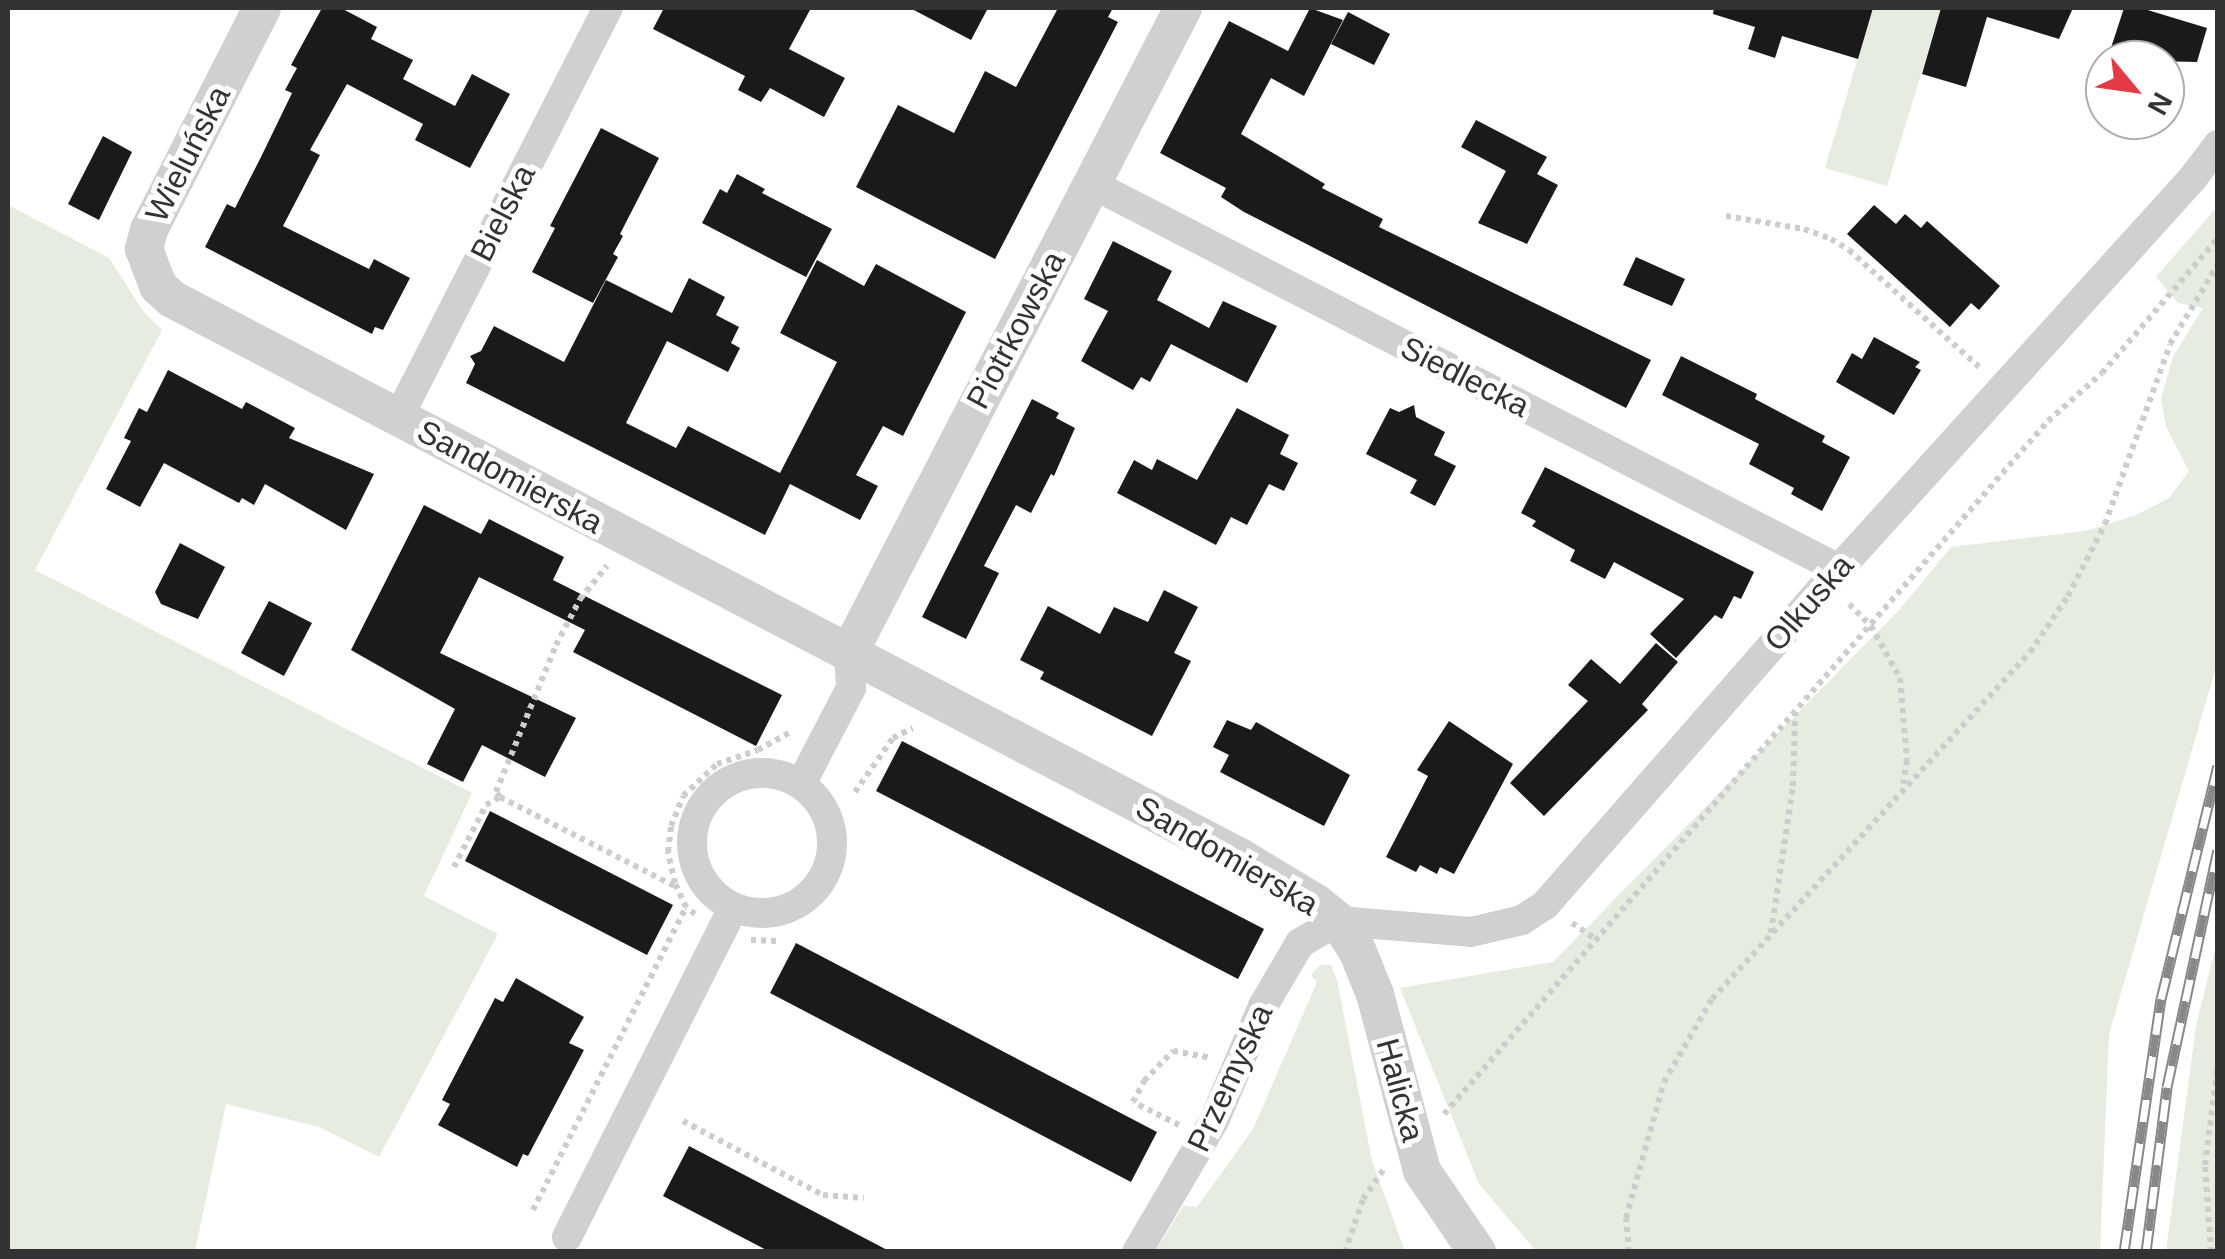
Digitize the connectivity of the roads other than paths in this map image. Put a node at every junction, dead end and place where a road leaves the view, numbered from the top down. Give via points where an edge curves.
1 (262, 8) edge
2 (608, 8) edge
3 (1183, 8) edge
4 (2218, 145) edge
5 (1092, 184) junction
6 (172, 299) joint
7 (398, 418) junction
8 (1838, 569) junction
9 (849, 653) junction
10 (801, 784) junction
11 (728, 919) junction
12 (1338, 921) junction
13 (567, 1237) dead end
14 (1137, 1252) edge
15 (1477, 1252) edge

1 - 6 street, Wieluńska via 148,230 148,264
2 - 7 street, Bielska
3 - 5 street, Piotrkowska
4 - 8 street, Olkuska
5 - 8 street, Siedlecka
5 - 9 street, Piotrkowska
6 - 7 street, Sandomierska
7 - 9 street, Sandomierska
8 - 12 street, Olkuska via 1545,905 1522,920 1471,932
9 - 10 street via 850,688
9 - 12 street, Sandomierska via 1240,857
10 - 11 street via 822,806 832,834 829,864 796,905
10 - 11 street via 775,774 747,774 721,785 700,807 691,835 694,865
11 - 13 street
12 - 14 street, Przemyska via 1289,957 1214,1121
12 - 15 street, Halicka via 1375,994 1422,1171

